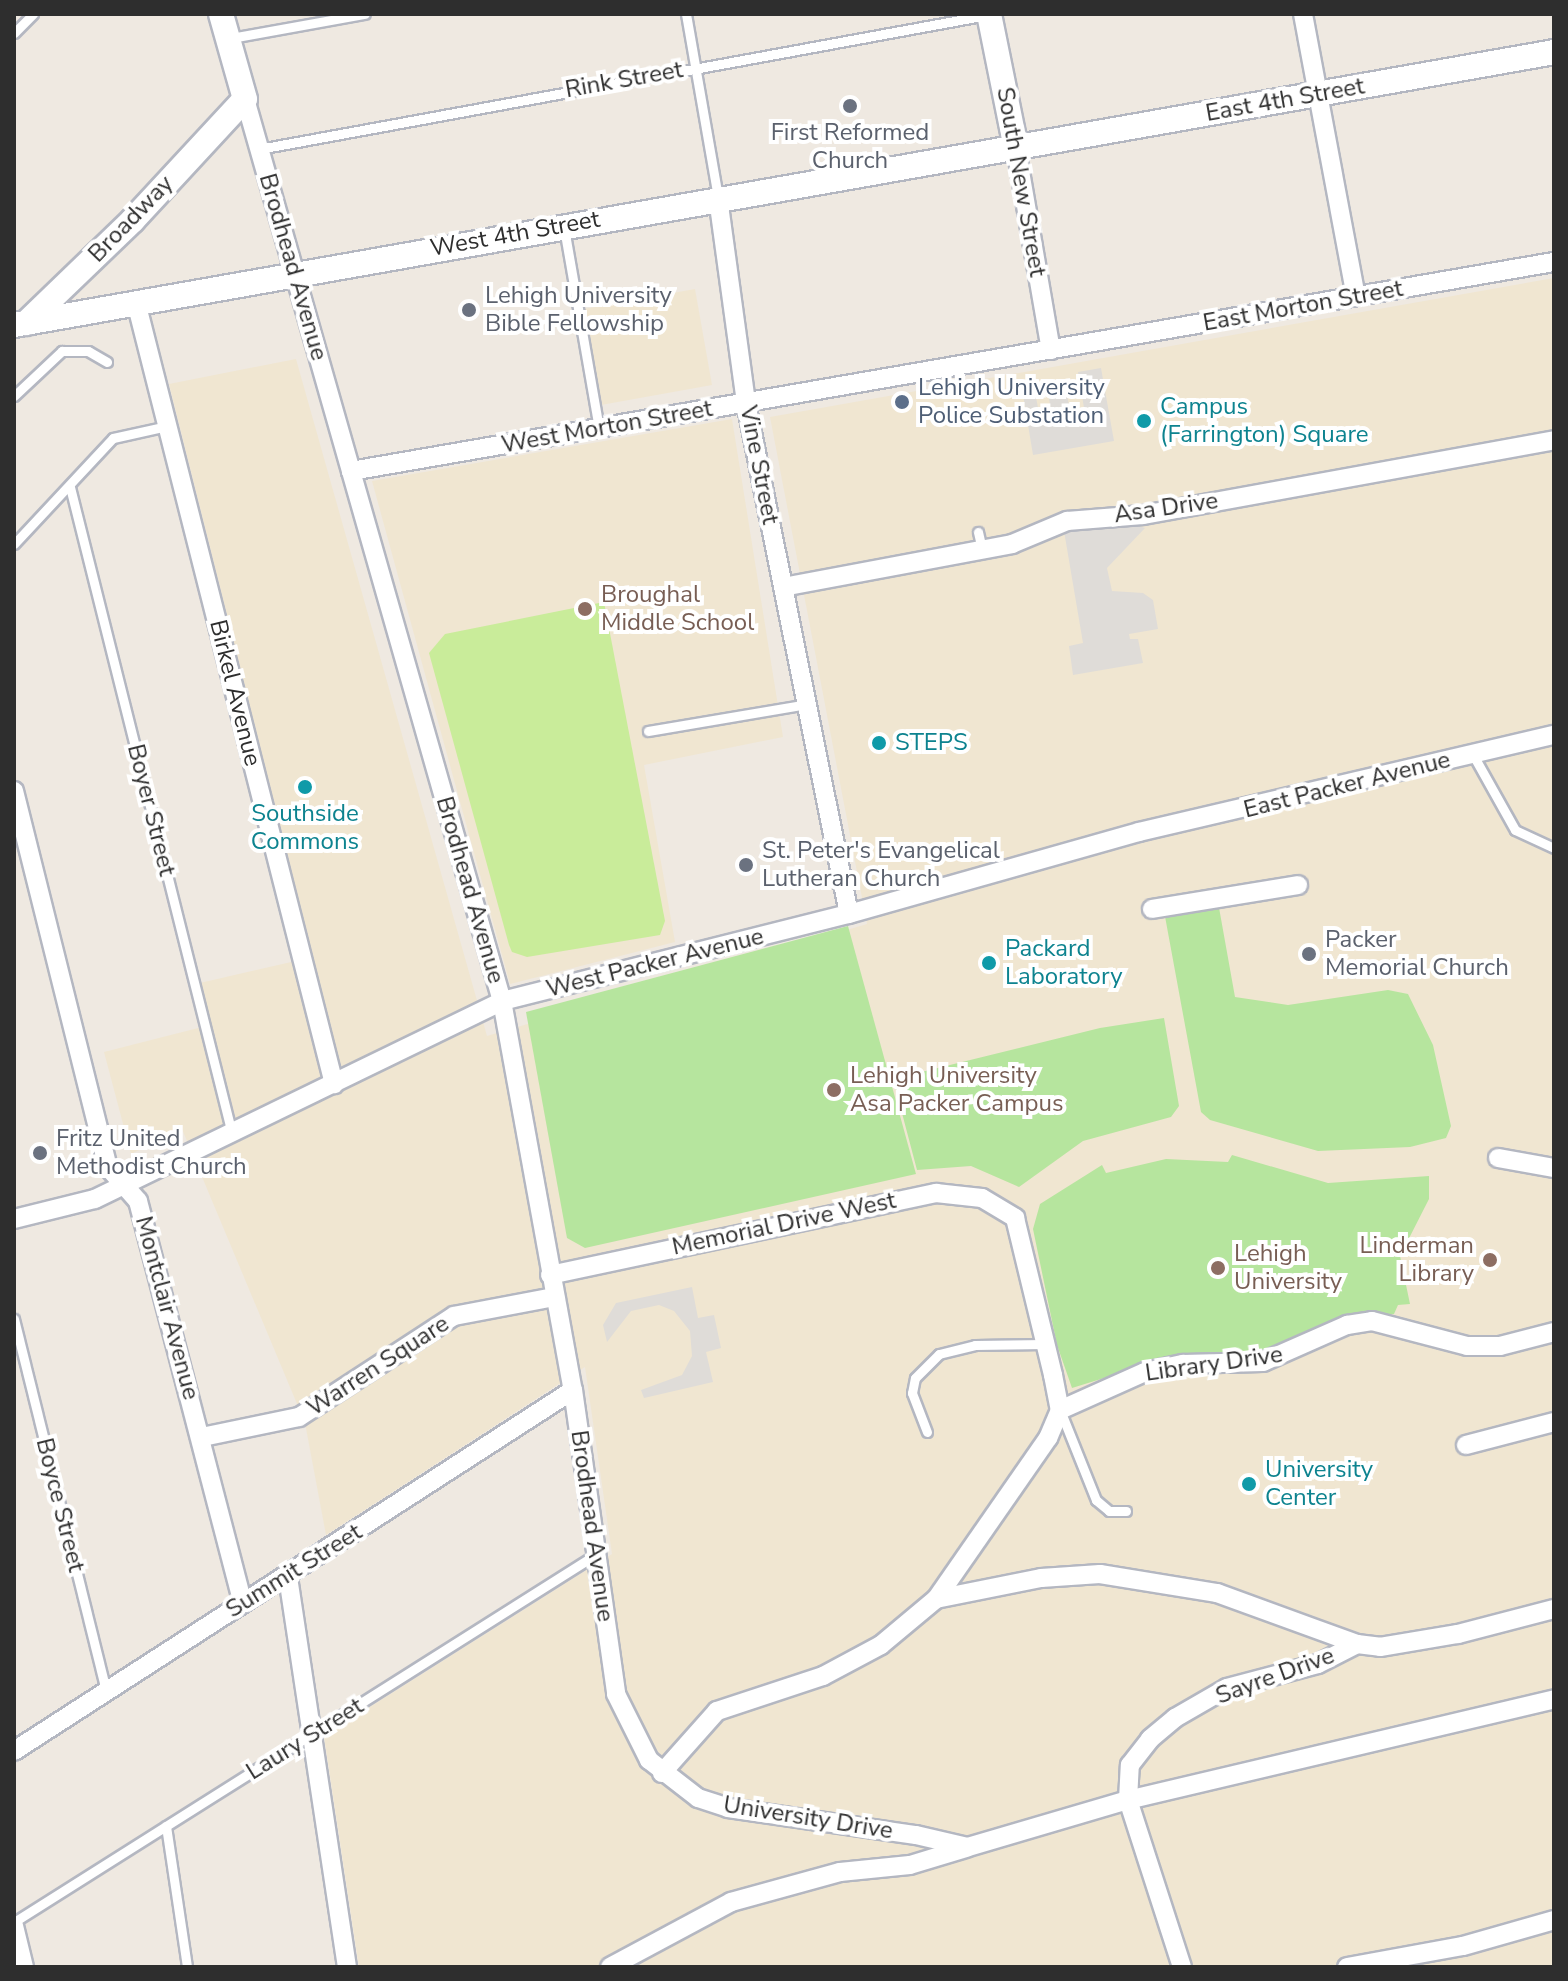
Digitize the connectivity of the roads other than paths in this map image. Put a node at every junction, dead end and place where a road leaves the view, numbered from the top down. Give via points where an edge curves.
1 (33, 14) edge
2 (221, 14) edge
3 (365, 14) edge
4 (686, 14) edge
5 (989, 14) edge
6 (1303, 14) edge
7 (14, 33) edge
8 (228, 38) junction
9 (1554, 52) edge
10 (695, 67) junction
11 (1317, 94) junction
12 (245, 99) junction
13 (1016, 148) junction
14 (259, 149) junction
15 (718, 198) junction
16 (563, 225) junction
17 (1554, 262) edge
18 (295, 274) junction
19 (1356, 296) junction
20 (136, 302) junction
21 (19, 328) edge
22 (1051, 350) junction
23 (107, 362) dead end
24 (14, 396) edge
25 (746, 403) junction
26 (167, 426) junction
27 (599, 428) junction
28 (1554, 440) edge
29 (351, 471) junction
30 (70, 487) junction
31 (14, 544) edge
32 (783, 587) junction
33 (807, 704) junction
34 (648, 731) dead end
35 (1554, 735) edge
36 (1472, 753) junction
37 (14, 791) edge
38 (1139, 832) joint
39 (1554, 848) edge
40 (1298, 885) dead end
41 (1152, 909) dead end
42 (849, 914) junction
43 (502, 1001) junction
44 (334, 1084) junction
45 (232, 1134) junction
46 (1498, 1158) dead end
47 (1554, 1168) edge
48 (123, 1186) junction
49 (14, 1219) edge
50 (550, 1275) junction
51 (555, 1297) junction
52 (14, 1319) edge
53 (1554, 1332) edge
54 (1045, 1344) junction
55 (573, 1390) junction
56 (1060, 1410) junction
57 (1554, 1422) edge
58 (927, 1432) dead end
59 (202, 1437) junction
60 (1466, 1445) dead end
61 (1126, 1511) dead end
62 (595, 1555) junction
63 (288, 1577) junction
64 (936, 1599) junction
65 (243, 1603) junction
66 (1554, 1609) edge
67 (1357, 1644) junction
68 (106, 1690) junction
69 (1554, 1699) edge
70 (311, 1735) junction
71 (14, 1751) edge
72 (662, 1773) junction
73 (1128, 1800) junction
74 (166, 1826) junction
75 (968, 1847) junction
76 (1554, 1920) edge
77 (14, 1924) edge
78 (24, 1967) edge
79 (187, 1967) edge
80 (347, 1967) edge
81 (610, 1967) edge
82 (1182, 1967) edge
83 (1347, 1967) edge

1 - 7 lane
2 - 8 main road, Brodhead Avenue
3 - 8 lane
4 - 10 lane, Vine Street
5 - 10 lane, Rink Street
5 - 13 main road, South New Street
6 - 11 street
8 - 12 main road, Brodhead Avenue
9 - 11 main road, East 4th Street
10 - 14 lane, Rink Street
10 - 15 lane, Vine Street
11 - 13 main road, East 4th Street
11 - 19 street
12 - 14 street, Brodhead Avenue
12 - 21 main road, Broadway via 132,221
13 - 15 main road, West 4th Street
13 - 22 street, South New Street
14 - 18 street, Brodhead Avenue
15 - 16 main road, West 4th Street
15 - 25 street, Vine Street
16 - 18 main road, West 4th Street
16 - 27 lane
17 - 19 street, East Morton Street
18 - 20 main road, West 4th Street
18 - 29 street, Brodhead Avenue
19 - 22 street, East Morton Street
20 - 21 main road, West 4th Street
20 - 26 street, Birkel Avenue
22 - 25 street, West Morton Street
23 - 24 lane via 88,351 62,351
25 - 27 street, West Morton Street
25 - 32 street, Vine Street
26 - 30 lane via 113,438
26 - 44 street, Birkel Avenue
27 - 29 street, West Morton Street
28 - 32 street, Asa Drive via 1143,515 1067,521 1012,544 980,541
29 - 43 street, Brodhead Avenue
30 - 31 lane
30 - 45 lane, Boyer Street
32 - 33 street, Vine Street
33 - 34 lane
33 - 42 street, Vine Street
35 - 36 street, East Packer Avenue
36 - 38 street, East Packer Avenue
36 - 39 lane via 1515,830
37 - 48 street, Montclair Avenue via 108,1167
38 - 42 street, West Packer Avenue
40 - 41 street
42 - 43 street, West Packer Avenue
43 - 44 street, West Packer Avenue
43 - 50 street, Brodhead Avenue
44 - 45 street, West Packer Avenue
45 - 48 street, West Packer Avenue
46 - 47 street
48 - 49 street, West Packer Avenue via 95,1199
48 - 59 street, Montclair Avenue via 138,1201
50 - 51 street, Brodhead Avenue
50 - 54 street, Memorial Drive West via 936,1193 982,1198 1015,1218
51 - 55 street, Brodhead Avenue
51 - 59 street, Warren Square via 454,1316 299,1417
52 - 68 lane, Boyce Street
53 - 56 street, Library Drive via 1500,1346 1467,1346 1372,1321 1347,1325 1263,1362 1183,1364 1145,1372
54 - 56 street
54 - 58 lane via 975,1345 939,1354 915,1378 912,1393
55 - 62 street, Brodhead Avenue
55 - 63 street, Summit Street
56 - 61 lane via 1096,1500 1109,1511
56 - 64 street via 1035,1459
57 - 60 street
59 - 65 street, Montclair Avenue
62 - 70 lane, Laury Street
62 - 72 street, Brodhead Avenue via 617,1698 636,1739
63 - 65 street, Summit Street
63 - 70 street
64 - 67 street via 1041,1578 1100,1574 1217,1593
64 - 72 street via 860,1657 823,1676 760,1689 717,1711
65 - 68 street, Summit Street
66 - 67 street, Sayre Drive via 1458,1634 1380,1647
67 - 73 street, Sayre Drive via 1318,1664 1227,1688 1175,1718 1137,1752 1126,1780
68 - 71 street, Summit Street
69 - 73 street, University Drive
70 - 74 lane, Laury Street
70 - 80 street
72 - 75 street, University Drive via 698,1798 728,1808
73 - 75 street, University Drive
73 - 82 street, Sayre Drive
74 - 77 lane, Laury Street
74 - 79 lane
75 - 81 street via 910,1865 840,1872 731,1902
76 - 83 street via 1463,1946
77 - 78 street

